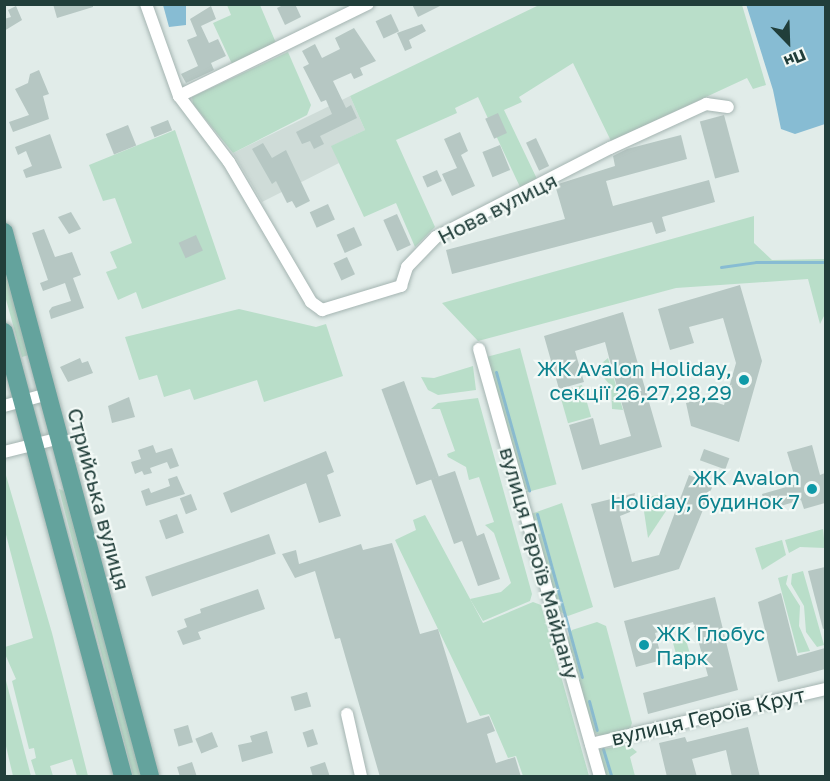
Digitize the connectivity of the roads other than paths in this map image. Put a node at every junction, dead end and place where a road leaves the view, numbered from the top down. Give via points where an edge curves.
1 (146, 4) edge
2 (368, 4) edge
3 (179, 96) junction
4 (728, 107) dead end
5 (4, 232) edge
6 (4, 332) edge
7 (478, 349) dead end
8 (41, 366) junction
9 (16, 374) junction
10 (48, 394) junction
11 (23, 401) junction
12 (4, 406) edge
13 (60, 438) junction
14 (36, 445) junction
15 (4, 452) edge
16 (73, 485) junction
17 (47, 492) junction
18 (825, 689) edge
19 (347, 714) dead end
20 (591, 744) junction
21 (123, 777) edge
22 (150, 777) edge
23 (361, 777) edge
24 (600, 777) edge

1 - 3 street
2 - 3 street
3 - 4 street, Нова вулиця via 230,162 311,302 327,311 401,286 407,267 436,237 610,147 706,104
5 - 8 main road, Стрийська вулиця
6 - 9 main road
7 - 20 street, вулиця Героїв Майдану
8 - 9 main road via 31,374
8 - 10 main road, Стрийська вулиця
9 - 11 main road
10 - 11 street
10 - 13 main road, Стрийська вулиця
11 - 12 street
11 - 14 main road
13 - 14 street
13 - 16 main road, Стрийська вулиця
14 - 15 street
14 - 17 main road
16 - 17 main road via 59,483
16 - 22 main road, Стрийська вулиця
17 - 21 main road
18 - 20 street, вулиця Героїв Крут
19 - 23 street
20 - 24 street, вулиця Героїв Майдану

